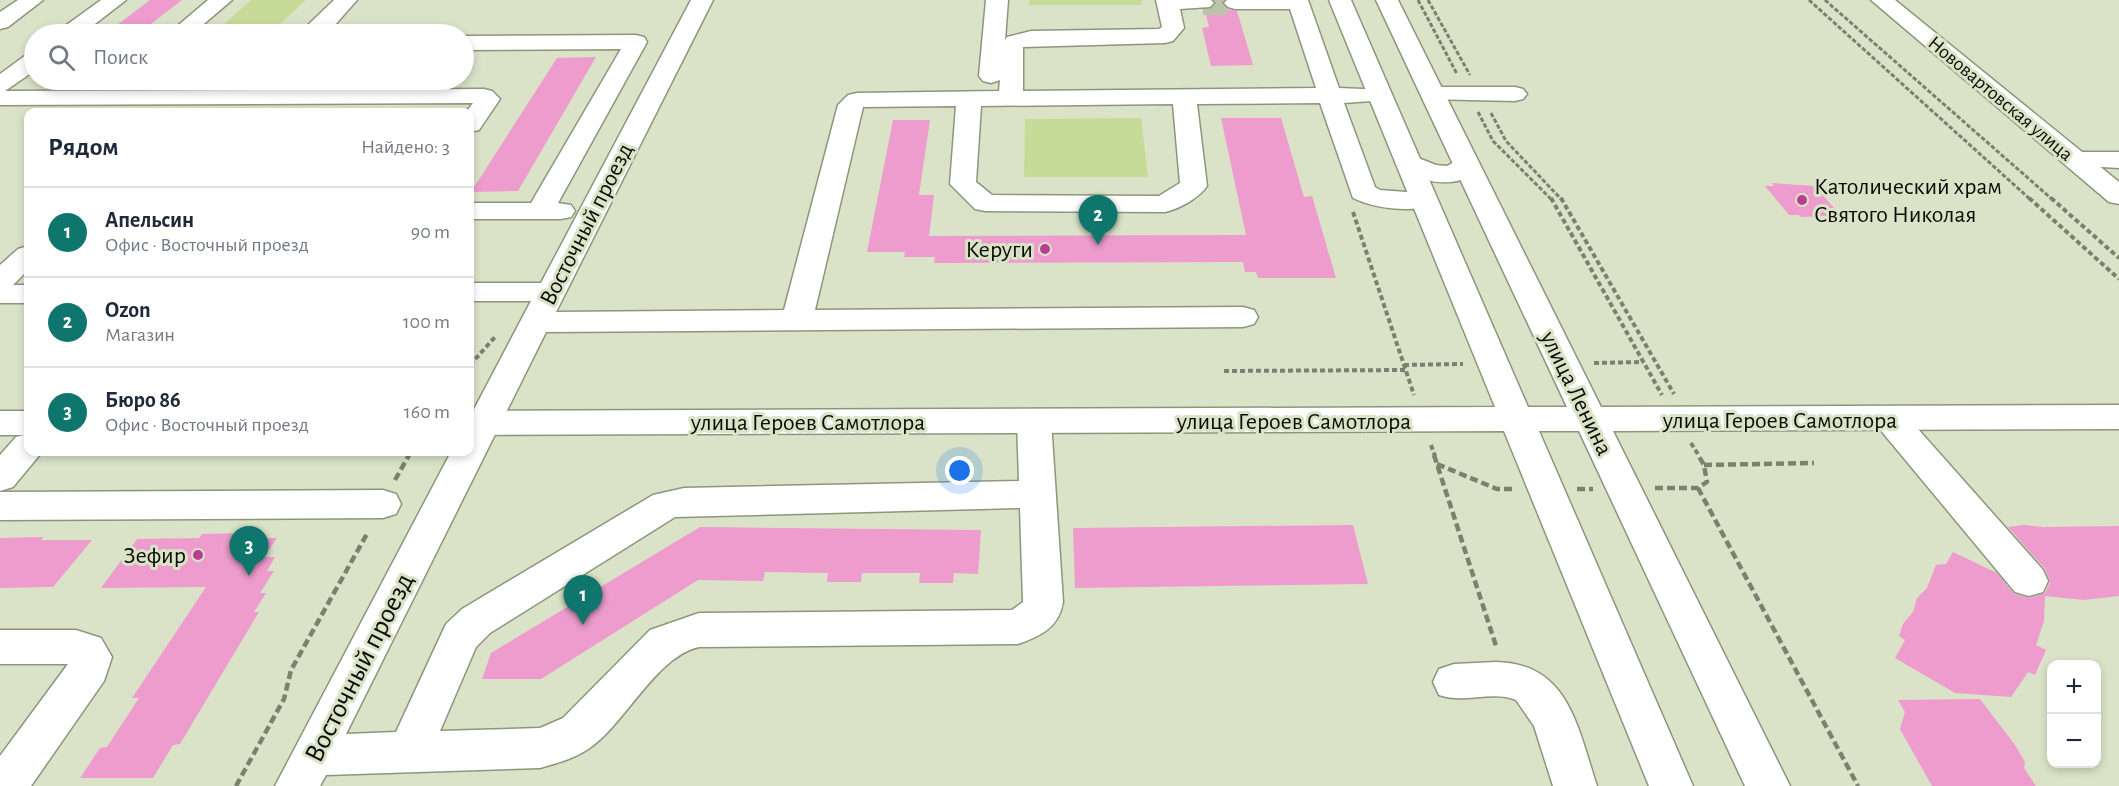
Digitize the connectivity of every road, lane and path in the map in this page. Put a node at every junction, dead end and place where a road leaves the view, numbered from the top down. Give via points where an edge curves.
1 (32, 0) edge
2 (115, 0) edge
3 (221, 0) edge
4 (346, 0) edge
5 (702, 0) edge
6 (997, 0) edge
7 (1340, 0) edge
8 (1387, 0) edge
9 (1418, 0) edge
10 (1428, 0) edge
11 (1809, 0) edge
12 (1824, 0) edge
13 (1882, 0) edge
14 (1167, 1) edge
15 (1297, 1) edge
16 (1203, 3) dead end
17 (1235, 3) dead end
18 (0, 22) edge
19 (83, 24) edge
20 (191, 24) edge
21 (322, 24) edge
22 (474, 43) edge
23 (24, 67) edge
24 (0, 85) edge
25 (269, 90) edge
26 (1433, 94) junction
27 (1474, 94) junction
28 (1515, 94) dead end
29 (1330, 95) junction
30 (1379, 95) junction
31 (1184, 96) junction
32 (990, 97) junction
33 (261, 98) junction
34 (0, 99) edge
35 (191, 105) edge
36 (307, 105) edge
37 (474, 119) edge
38 (2076, 160) junction
39 (2119, 160) edge
40 (1408, 162) junction
41 (1466, 163) junction
42 (2119, 196) edge
43 (1424, 200) junction
44 (474, 211) edge
45 (540, 211) junction
46 (593, 211) junction
47 (2119, 258) edge
48 (2119, 279) edge
49 (474, 292) edge
50 (551, 292) junction
51 (1243, 317) dead end
52 (797, 320) junction
53 (536, 322) junction
54 (1406, 370) dead end
55 (1224, 371) dead end
56 (2119, 417) edge
57 (1890, 419) junction
58 (1516, 420) junction
59 (1034, 421) junction
60 (1590, 421) junction
61 (1684, 421) junction
62 (0, 423) edge
63 (24, 423) edge
64 (474, 434) edge
65 (474, 436) edge
66 (24, 451) edge
67 (408, 456) edge
68 (463, 456) edge
69 (1814, 464) dead end
70 (1704, 465) junction
71 (0, 478) edge
72 (1038, 494) junction
73 (383, 504) junction
74 (0, 506) edge
75 (2029, 581) dead end
76 (0, 647) edge
77 (1454, 682) dead end
78 (409, 752) junction
79 (305, 771) edge
80 (6, 786) edge
81 (236, 786) edge
82 (1575, 786) edge
83 (1671, 786) edge
84 (1768, 786) edge
85 (1858, 786) edge

1 - 18 main road
2 - 19 main road
3 - 20 main road
4 - 21 main road
5 - 46 main road, Восточный проезд
6 - 32 main road
7 - 30 main road
8 - 26 main road, улица Ленина
9 - 27 path
10 - 27 path
11 - 48 path
12 - 47 path
13 - 38 main road, Нововартовская улица
14 - 16 main road
14 - 32 main road via 1173,28 1165,36 1030,38 1016,42
15 - 17 main road
15 - 29 main road
22 - 45 main road via 636,42
23 - 24 main road
25 - 33 main road
26 - 27 main road
26 - 41 main road, улица Ленина
27 - 28 main road
27 - 61 path via 1506,141 1561,198
27 - 61 path via 1493,141 1552,199
29 - 30 main road
29 - 31 main road
29 - 43 main road via 1363,192 1375,198
30 - 40 main road
31 - 32 main road
31 - 32 main road via 1194,186 1172,202 1153,204 985,203 963,184
32 - 52 main road via 865,98 850,105
33 - 35 main road
33 - 36 main road
34 - 35 main road
36 - 37 main road via 484,96 488,99
38 - 39 main road
38 - 42 main road, Нововартовская улица
40 - 41 main road via 1440,174 1457,171
40 - 43 main road
41 - 60 main road, улица Ленина
43 - 58 main road
44 - 45 main road
45 - 46 main road
46 - 50 main road, Восточный проезд
49 - 50 main road
50 - 53 main road, Восточный проезд
51 - 52 main road
52 - 53 main road
53 - 64 main road, Восточный проезд
54 - 55 path
56 - 57 main road, улица Героев Самотлора
57 - 61 main road, улица Героев Самотлора
57 - 75 main road
58 - 59 main road, улица Героев Самотлора
58 - 60 main road, улица Героев Самотлора
58 - 83 main road
59 - 65 main road, улица Героев Самотлора
59 - 72 main road
60 - 61 main road, улица Героев Самотлора
60 - 84 main road, улица Ленина
61 - 70 path
62 - 63 main road
66 - 71 main road
67 - 73 path
68 - 79 main road, Восточный проезд
69 - 70 path
70 - 85 path via 1707,482 1698,488
72 - 78 main road via 666,505 476,621 460,636
72 - 78 main road via 1041,613 1018,627 699,630 664,642 589,723 561,742 540,748
73 - 74 main road
73 - 81 path via 291,670 284,699
76 - 80 main road via 76,647 87,650 91,657 89,668
77 - 82 main road via 1519,682 1531,687 1548,711
78 - 79 main road

